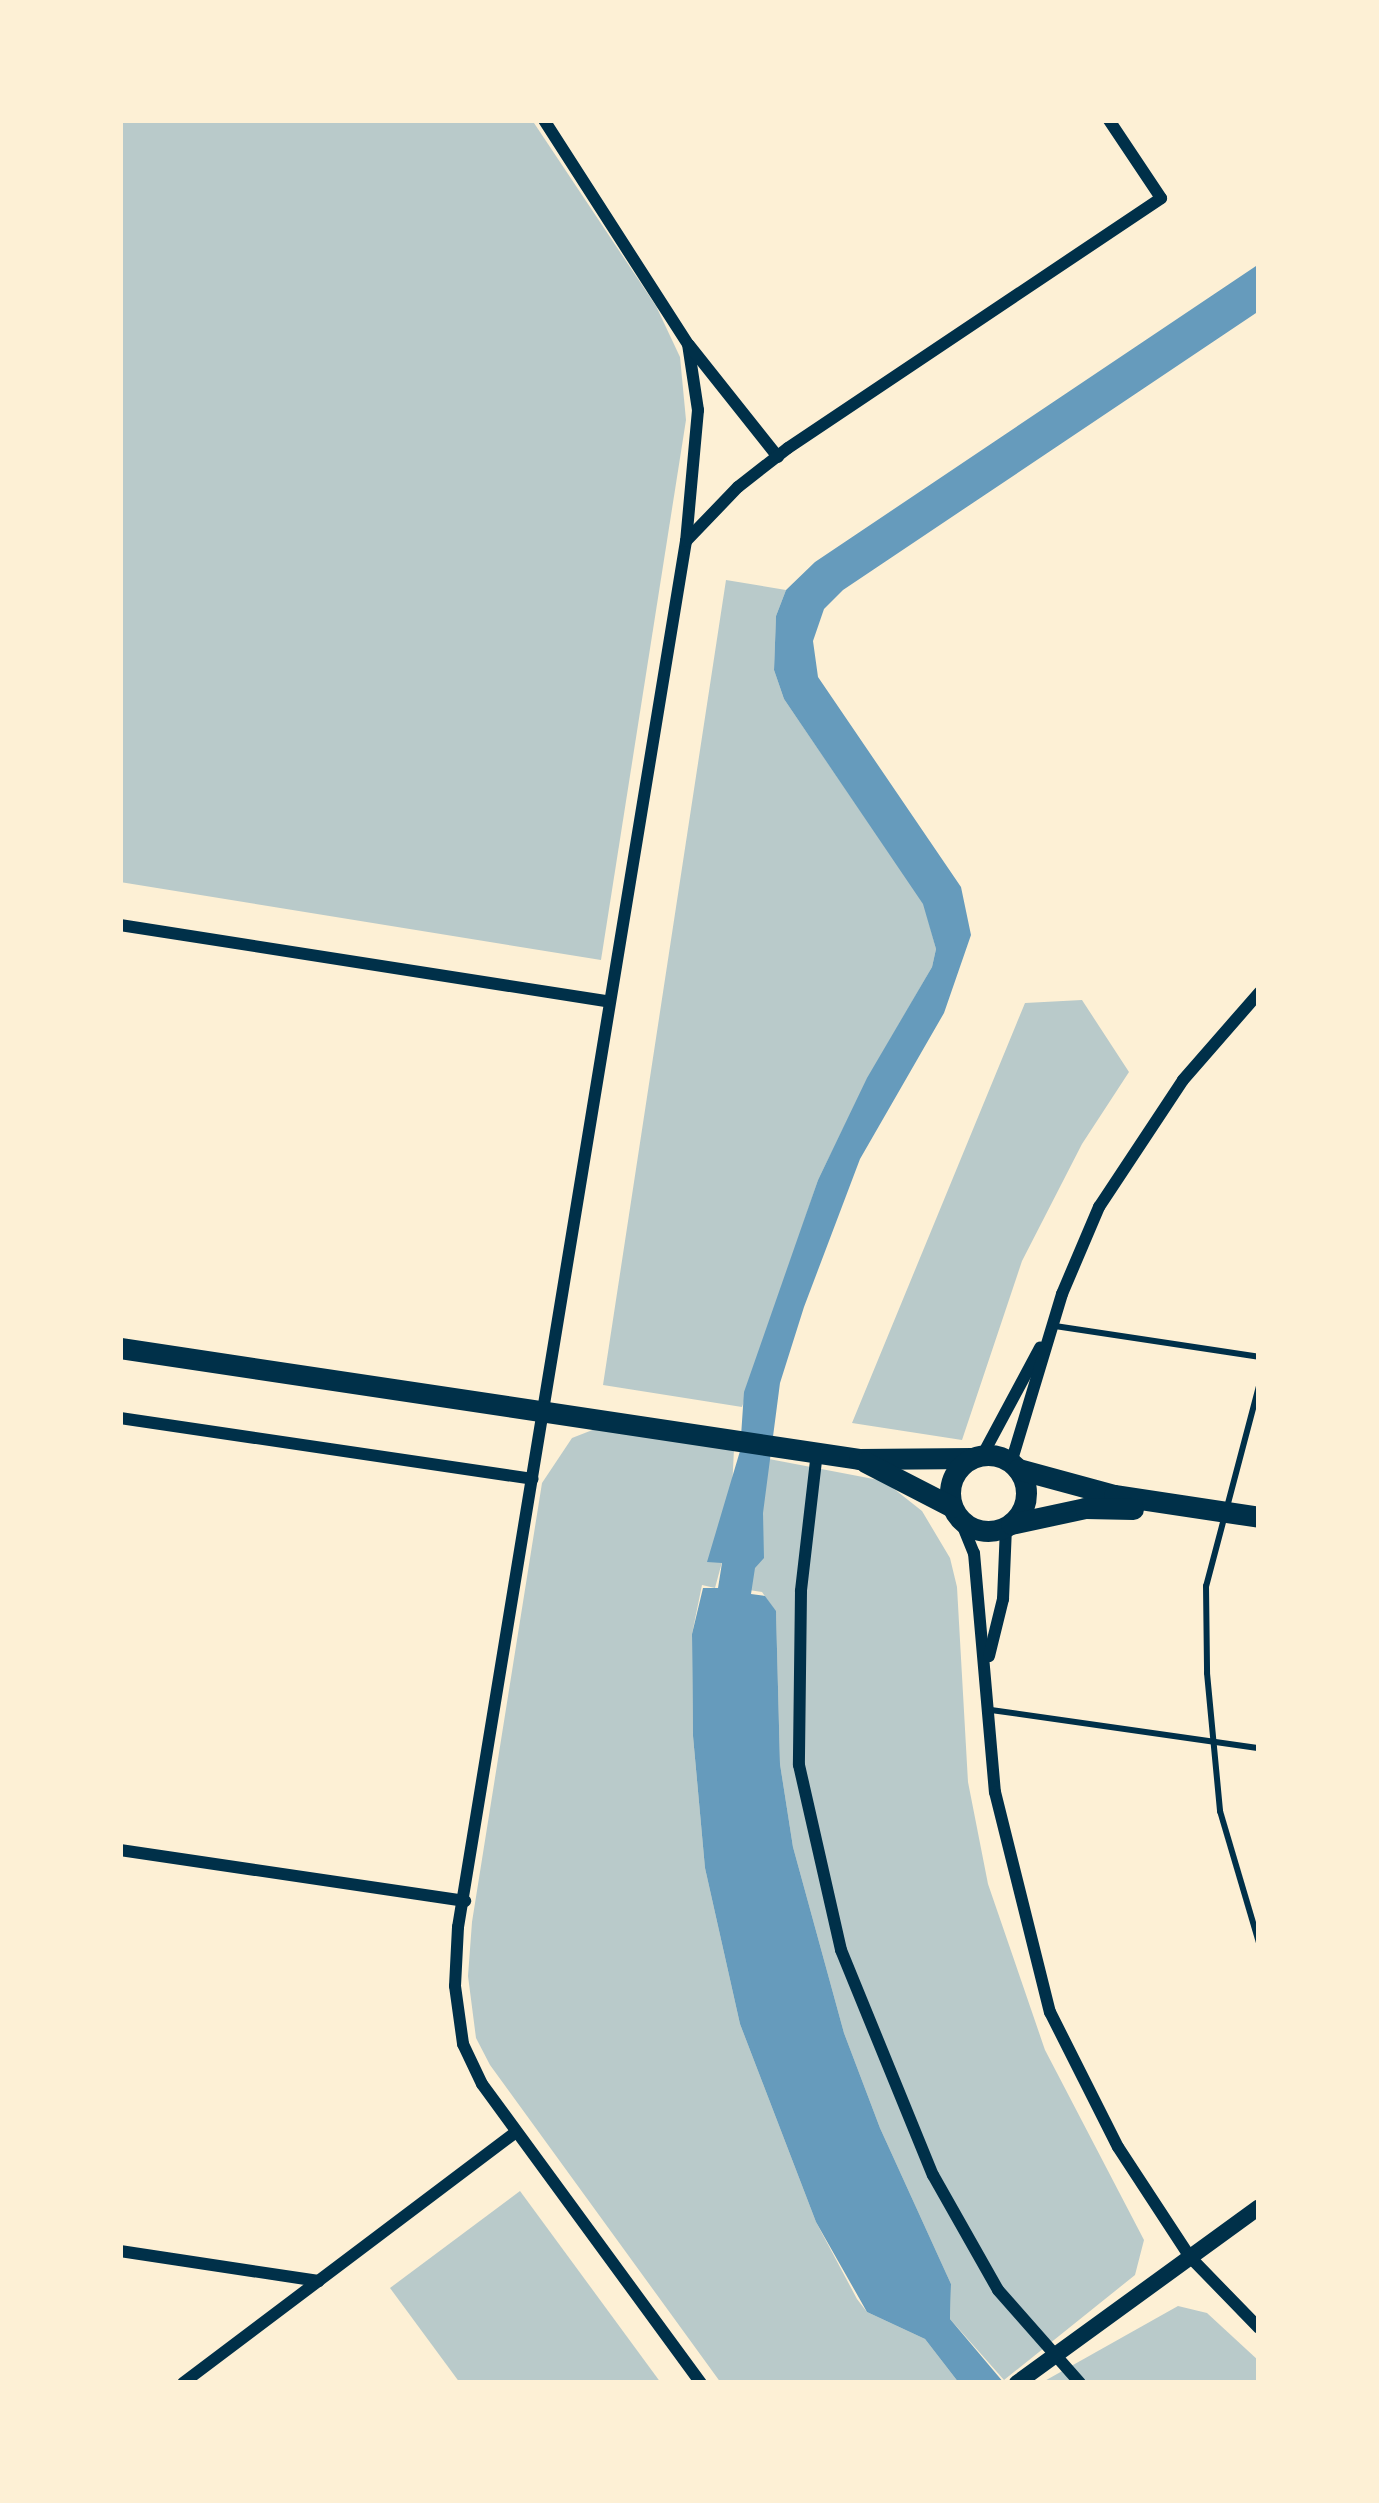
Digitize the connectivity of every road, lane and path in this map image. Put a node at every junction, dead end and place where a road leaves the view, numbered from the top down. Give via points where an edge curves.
1 (544, 120) edge
2 (1108, 120) edge
3 (688, 344) junction
4 (778, 457) junction
5 (686, 542) junction
6 (120, 925) edge
7 (1259, 993) edge
8 (607, 1001) junction
9 (1052, 1326) junction
10 (120, 1348) edge
11 (1259, 1358) edge
12 (1259, 1386) edge
13 (545, 1413) junction
14 (120, 1418) edge
15 (818, 1452) junction
16 (977, 1457) junction
17 (860, 1459) junction
18 (1015, 1466) junction
19 (533, 1479) junction
20 (1217, 1512) junction
21 (956, 1513) junction
22 (1257, 1518) edge
23 (1008, 1526) junction
24 (987, 1662) junction
25 (988, 1709) junction
26 (1211, 1742) junction
27 (1259, 1748) edge
28 (120, 1850) edge
29 (465, 1901) junction
30 (1259, 1943) edge
31 (515, 2133) junction
32 (1259, 2206) edge
33 (120, 2251) edge
34 (1190, 2257) junction
35 (319, 2281) junction
36 (1259, 2328) edge
37 (1055, 2355) junction
38 (183, 2383) edge
39 (701, 2383) edge
40 (1017, 2383) edge
41 (1080, 2383) edge

1 - 3 street
2 - 4 street via 1161,198
3 - 4 street
3 - 5 street via 698,410
4 - 5 street
5 - 8 street
6 - 8 street
7 - 9 street via 1124,1164 1079,1250
8 - 13 street
9 - 11 lane
9 - 16 street
9 - 18 street
10 - 13 main road
12 - 20 lane
13 - 15 main road
13 - 19 street
14 - 19 street
15 - 17 main road
15 - 37 street via 801,1591 799,1765 841,1950 933,2175 998,2290
16 - 17 main road
16 - 18 main road
16 - 21 main road via 951,1484
17 - 21 main road
18 - 20 main road via 1114,1496
18 - 23 main road via 1025,1502
19 - 29 street
20 - 22 main road
20 - 23 main road via 1085,1508
20 - 26 lane via 1206,1586
21 - 23 main road via 986,1532
21 - 24 street via 974,1552
23 - 24 street via 1003,1599
24 - 25 street
25 - 26 lane
25 - 34 street via 995,1792 1050,2012 1118,2146
26 - 27 lane
26 - 30 lane via 1220,1811
28 - 29 street
29 - 31 street via 454,1986 463,2044
31 - 35 street
31 - 39 street
32 - 34 street
33 - 35 street
34 - 36 street
34 - 37 street
35 - 38 street
37 - 40 street
37 - 41 street

